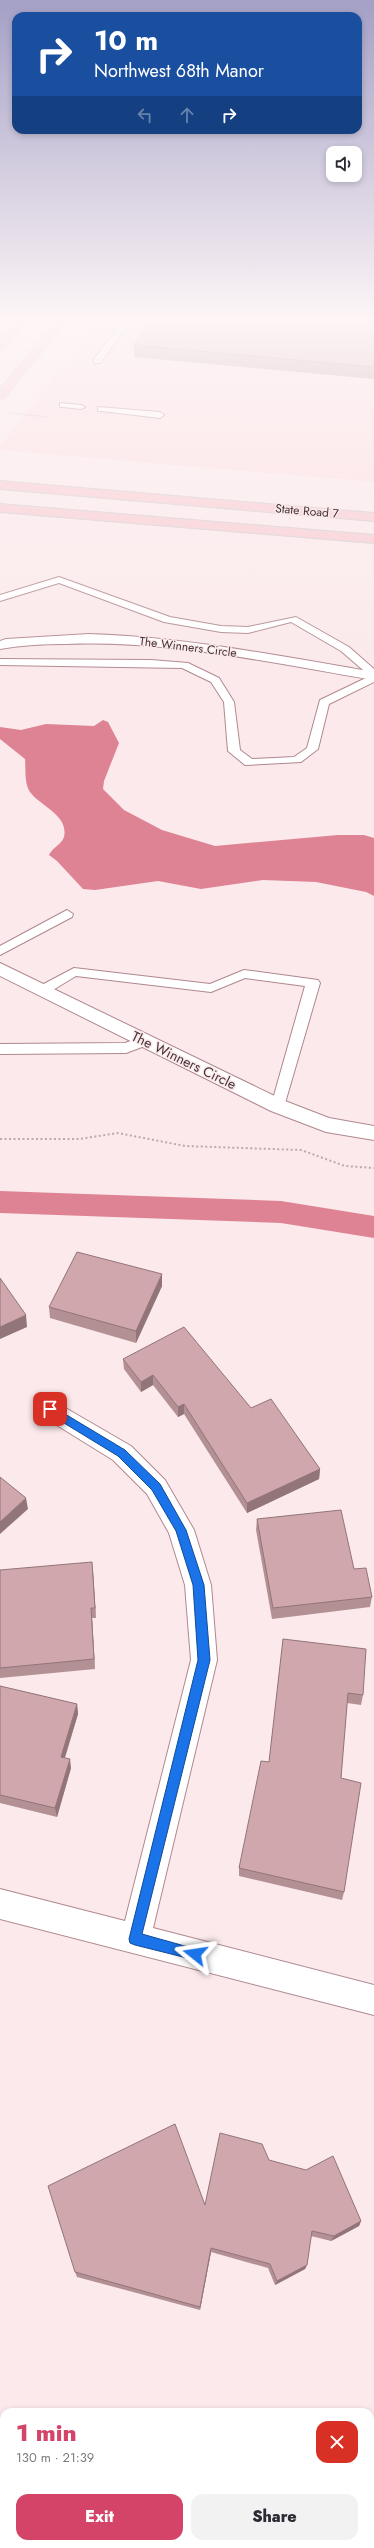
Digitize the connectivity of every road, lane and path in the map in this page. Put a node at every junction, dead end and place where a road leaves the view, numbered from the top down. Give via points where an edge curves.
1 (0, 485) edge
2 (0, 508) edge
3 (374, 517) edge
4 (374, 539) edge
5 (0, 598) edge
6 (0, 645) edge
7 (0, 662) edge
8 (374, 676) edge
9 (67, 914) dead end
10 (0, 952) edge
11 (0, 969) edge
12 (43, 990) junction
13 (145, 1041) junction
14 (0, 1049) edge
15 (278, 1106) junction
16 (374, 1133) edge
17 (0, 1139) edge
18 (374, 1168) edge
19 (50, 1409) dead end
20 (0, 1904) edge
21 (135, 1939) junction
22 (374, 2000) edge

1 - 3 main road, State Road 7
2 - 4 main road, State Road 7
5 - 8 lane via 60,580 168,620 221,629 248,630 292,619 344,649
6 - 8 street, The Winners Circle via 69,639 125,640 187,646
7 - 8 lane via 184,665 214,680 229,702 234,751 249,763 297,760 312,749 324,702
9 - 10 lane
11 - 12 street, The Winners Circle
12 - 13 street, The Winners Circle
12 - 15 lane via 74,972 211,988 244,974 313,983
13 - 14 lane via 126,1048
13 - 15 street, The Winners Circle
15 - 16 street, The Winners Circle via 326,1125
17 - 18 path via 79,1139 118,1133 185,1146 301,1150 344,1166
19 - 21 street via 122,1453 156,1487 181,1530 198,1585 204,1660
20 - 21 street
21 - 22 street

